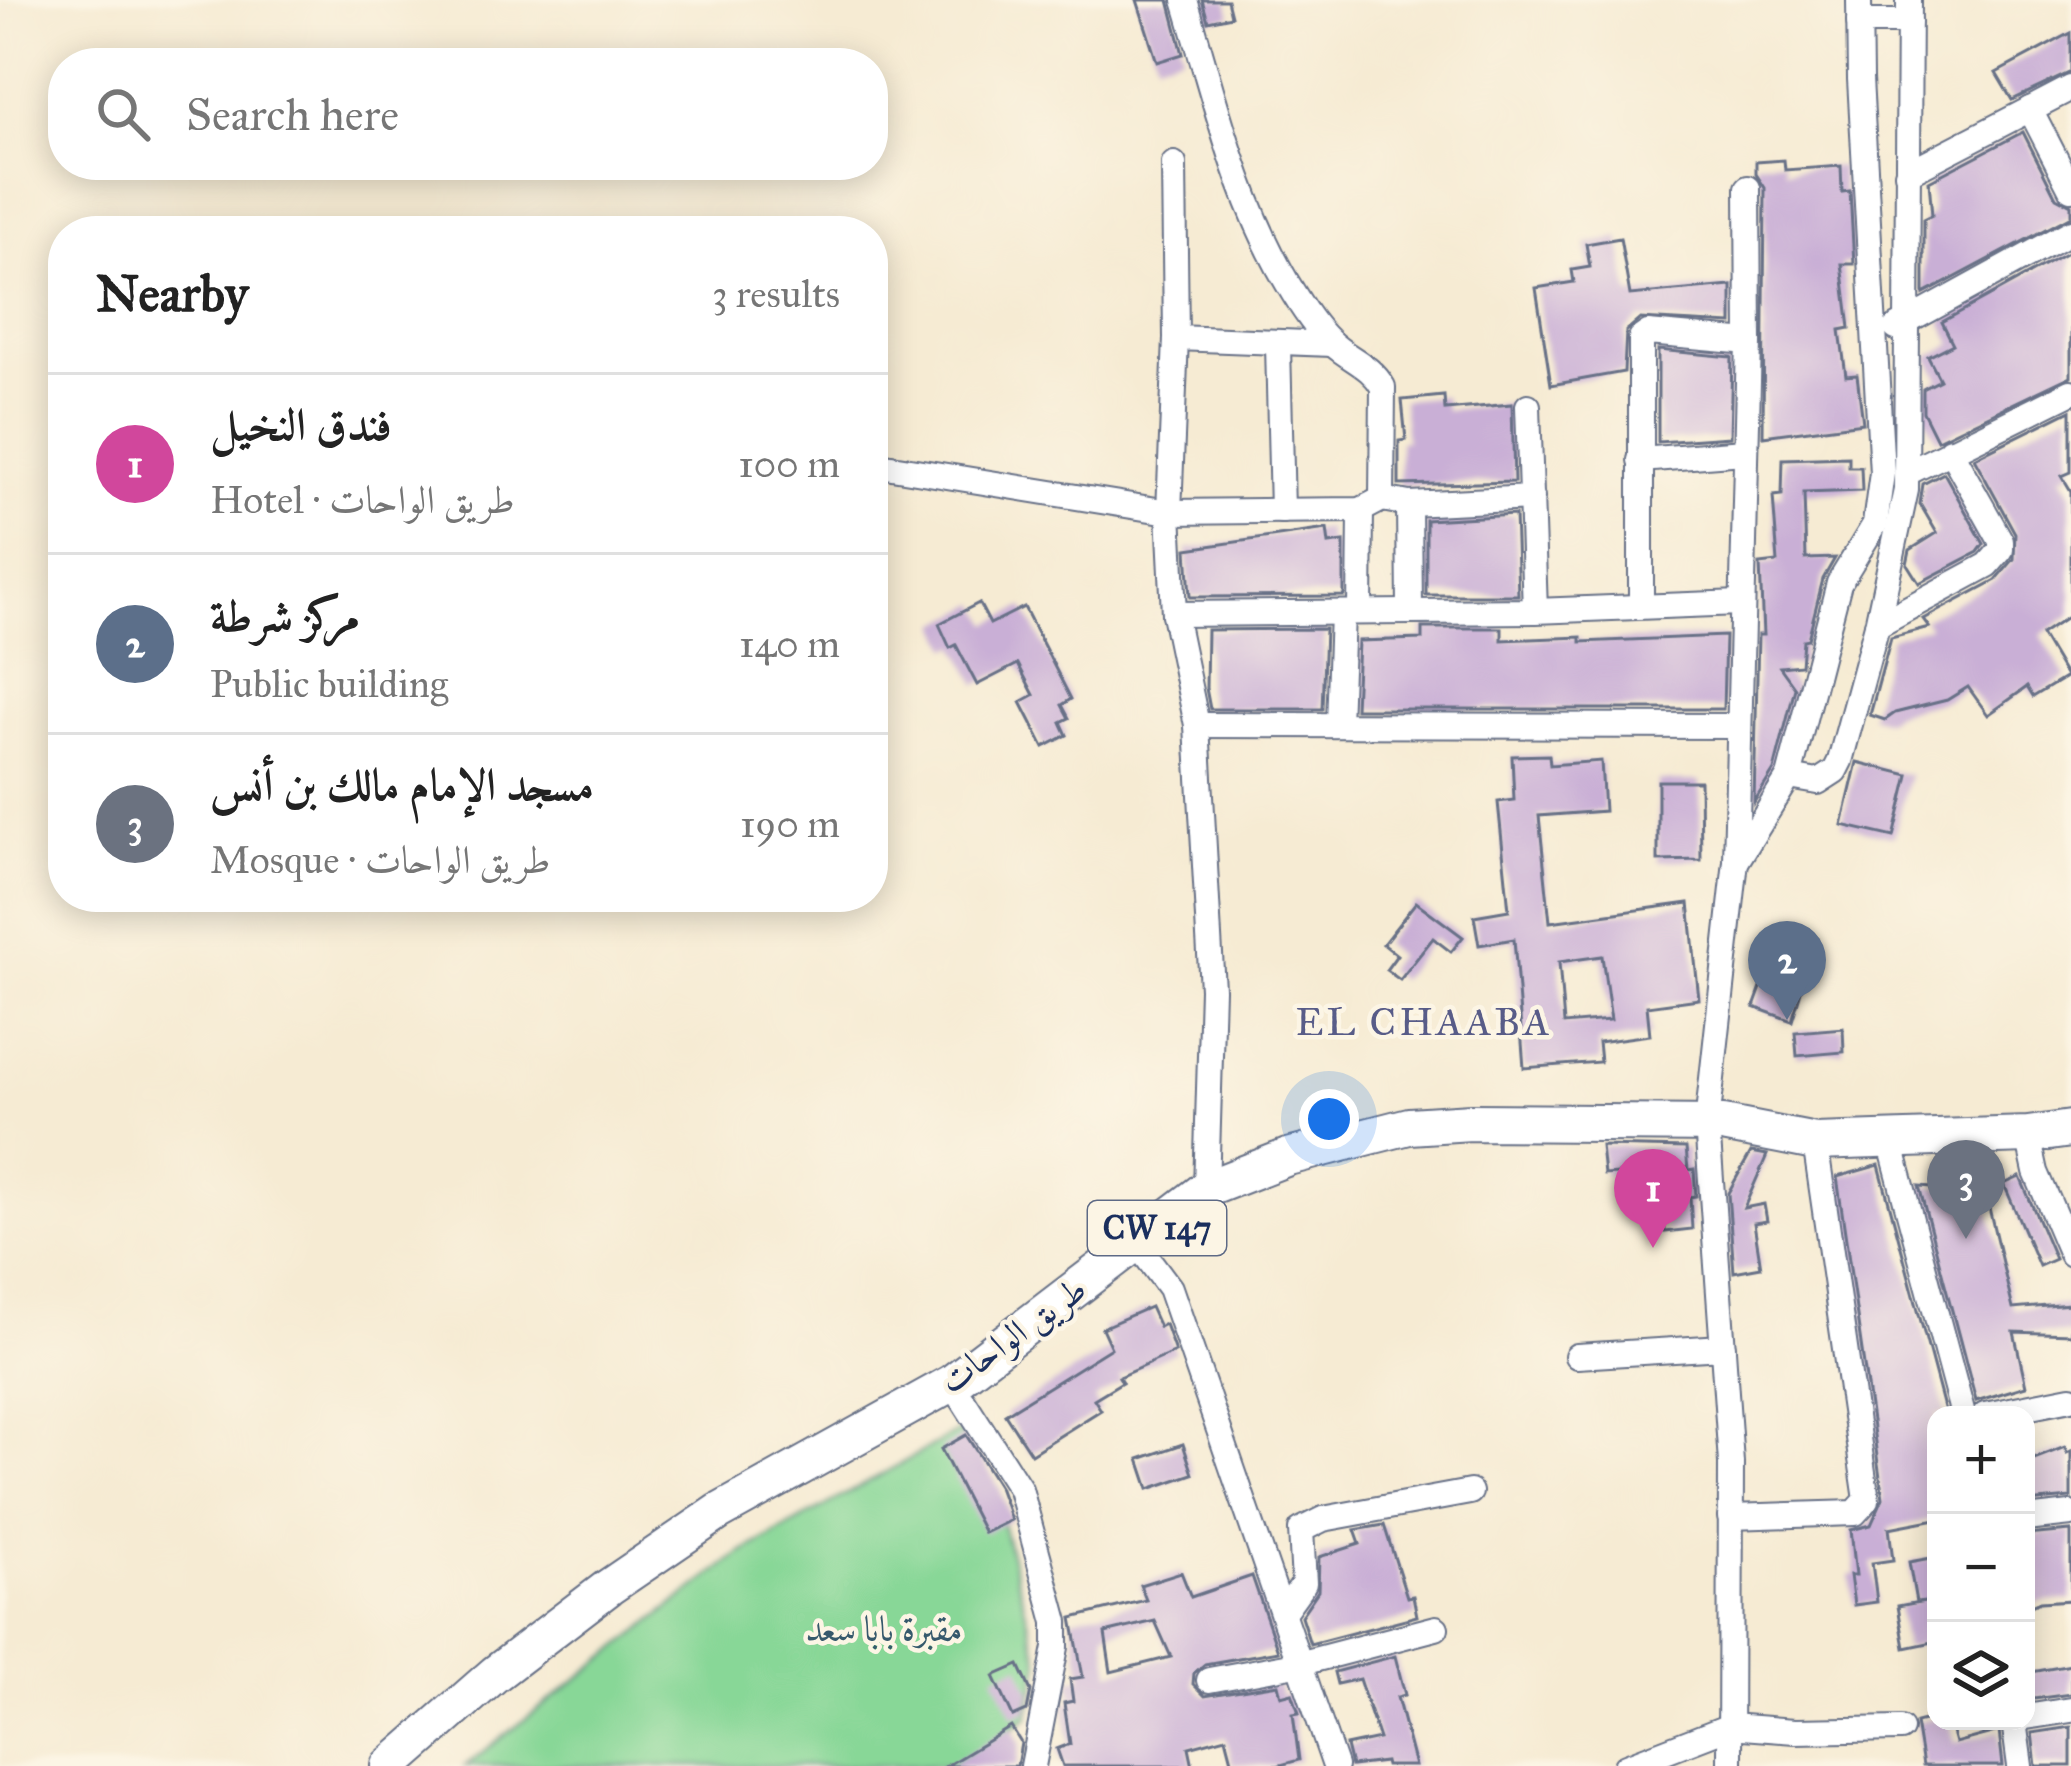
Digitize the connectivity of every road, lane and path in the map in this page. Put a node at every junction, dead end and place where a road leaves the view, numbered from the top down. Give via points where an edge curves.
1 (1185, 0) edge
2 (1859, 11) edge
3 (1909, 11) edge
4 (2071, 88) edge
5 (2030, 109) junction
6 (1174, 164) dead end
7 (1907, 173) junction
8 (1748, 188) dead end
9 (2071, 189) edge
10 (2071, 232) edge
11 (1906, 323) junction
12 (1176, 338) junction
13 (1873, 341) junction
14 (1749, 342) junction
15 (1332, 344) junction
16 (1278, 345) junction
17 (2071, 392) edge
18 (1528, 406) dead end
19 (1950, 450) junction
20 (1744, 452) junction
21 (1640, 460) junction
22 (888, 466) edge
23 (1906, 473) junction
24 (1532, 498) junction
25 (1372, 504) junction
26 (1409, 504) junction
27 (1282, 511) junction
28 (1169, 512) junction
29 (1740, 603) junction
30 (1641, 606) junction
31 (1410, 610) junction
32 (1535, 611) junction
33 (1351, 612) junction
34 (1174, 614) junction
35 (1877, 625) junction
36 (1337, 724) junction
37 (1197, 725) junction
38 (1738, 726) junction
39 (1789, 777) junction
40 (1736, 861) junction
41 (1707, 1124) junction
42 (2071, 1129) edge
43 (2028, 1135) junction
44 (1890, 1141) junction
45 (1815, 1142) junction
46 (1207, 1189) junction
47 (1137, 1244) junction
48 (2071, 1254) edge
49 (1723, 1347) junction
50 (1577, 1356) dead end
51 (952, 1383) junction
52 (2071, 1398) edge
53 (1961, 1406) edge
54 (2031, 1406) edge
55 (1470, 1492) dead end
56 (2071, 1514) edge
57 (1730, 1517) junction
58 (2035, 1518) edge
59 (1284, 1611) junction
60 (1436, 1628) dead end
61 (1302, 1663) junction
62 (1209, 1680) dead end
63 (2071, 1710) edge
64 (2035, 1716) edge
65 (1730, 1726) junction
66 (1901, 1729) dead end
67 (2015, 1730) edge
68 (389, 1766) edge
69 (1033, 1766) edge
70 (1335, 1766) edge
71 (1626, 1766) edge
72 (1730, 1766) edge
73 (2020, 1766) edge

1 - 15 street via 1253,218
2 - 3 street
2 - 13 street
3 - 7 street
4 - 5 street
5 - 7 street
5 - 9 street
6 - 12 street
7 - 11 street
8 - 14 street
10 - 11 street
11 - 13 street
11 - 23 street
12 - 16 street
12 - 28 street
13 - 39 street via 1882,473 1875,524 1839,584
14 - 20 street
14 - 21 street via 1641,338
15 - 16 street
15 - 25 street via 1383,387
16 - 27 street
17 - 19 street
18 - 24 street
19 - 23 street
19 - 35 street via 2001,541 1999,555
20 - 21 street
20 - 29 street
21 - 30 street
22 - 28 street
23 - 35 street
24 - 26 street
24 - 32 street
25 - 26 street
25 - 27 street
25 - 33 street
26 - 31 street
27 - 28 street
28 - 34 street
29 - 30 street
29 - 38 street
30 - 32 street
31 - 32 street
31 - 33 street
33 - 34 street
33 - 36 street
34 - 37 street
35 - 39 street via 1835,771 1818,782
36 - 37 street
36 - 38 street
37 - 46 street via 1211,989
38 - 40 street
39 - 40 street
40 - 41 street
41 - 45 main road, طريق الواحات / CW 147
41 - 46 main road, طريق الواحات / CW 147 via 1409,1126 1288,1157
41 - 49 street
42 - 43 main road, طريق الواحات / CW 147
43 - 44 main road, طريق الواحات / CW 147
43 - 48 street
44 - 45 main road, طريق الواحات / CW 147
44 - 53 street
45 - 57 street via 1867,1500 1855,1513
46 - 47 main road, طريق الواحات / CW 147
47 - 51 main road, طريق الواحات / CW 147
47 - 59 street via 1170,1288
49 - 50 street
49 - 57 street
51 - 68 main road, طريق الواحات / CW 147 via 719,1512 495,1674
51 - 69 street via 1020,1490 1056,1622
52 - 54 street
55 - 59 street via 1306,1525 1304,1583
56 - 58 street
57 - 65 street
59 - 61 street
60 - 61 street
61 - 62 street
61 - 70 street
63 - 64 street
65 - 66 street
65 - 71 street
65 - 72 street
67 - 73 street

